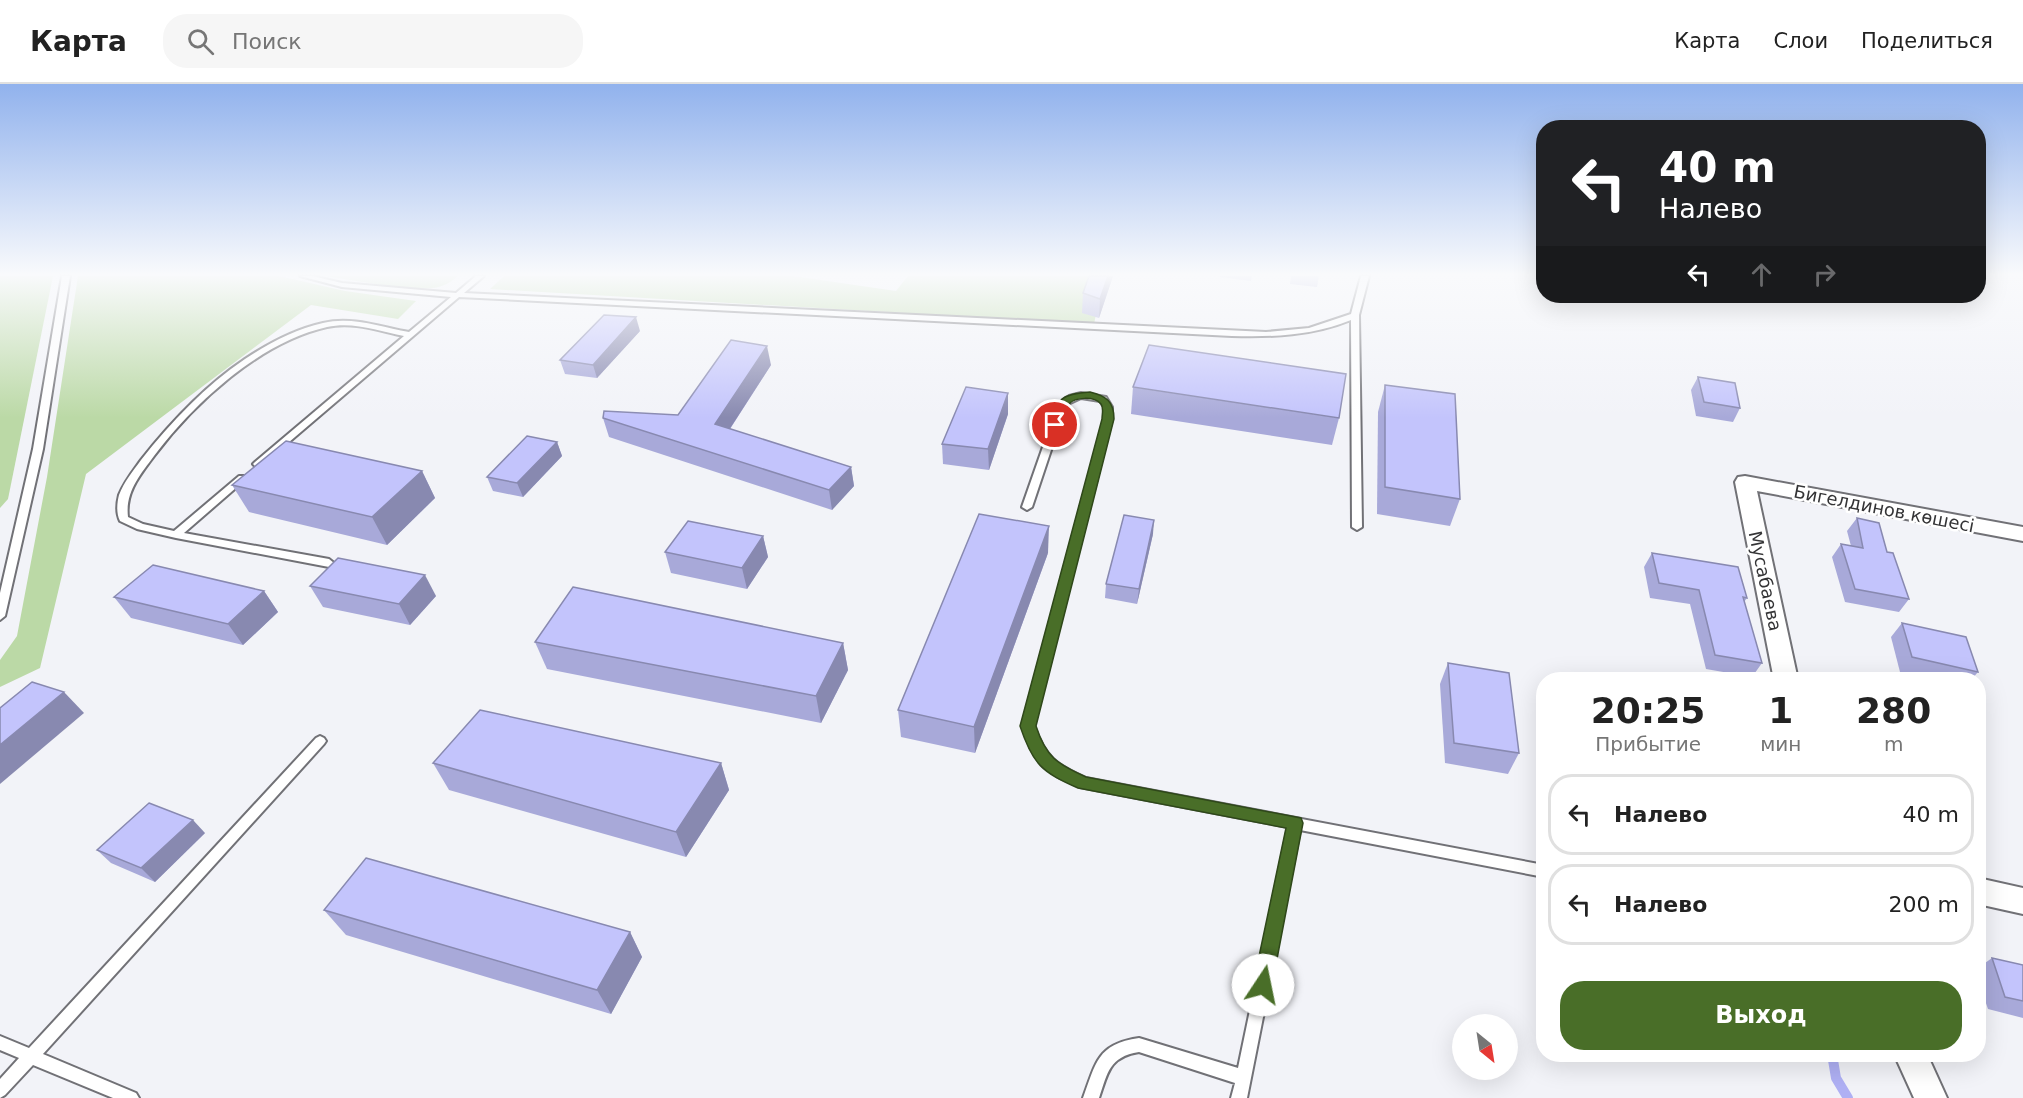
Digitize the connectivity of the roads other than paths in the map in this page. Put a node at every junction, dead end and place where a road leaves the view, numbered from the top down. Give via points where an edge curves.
1 (58, 323) edge
2 (337, 323) edge
3 (350, 323) edge
4 (423, 323) edge
5 (1019, 323) edge
6 (1337, 323) edge
7 (1356, 323) edge
8 (410, 335) junction
9 (1745, 482) joint
10 (1027, 507) dead end
11 (1357, 527) dead end
12 (176, 534) junction
13 (2023, 534) edge
14 (329, 563) edge
15 (0, 616) edge
16 (1784, 672) edge
17 (321, 741) dead end
18 (1295, 823) junction
19 (1536, 869) edge
20 (1986, 893) edge
21 (2023, 901) edge
22 (0, 1043) edge
23 (30, 1056) junction
24 (1914, 1062) edge
25 (1244, 1078) junction
26 (0, 1090) edge
27 (131, 1098) edge
28 (1091, 1098) edge
29 (1239, 1098) edge
30 (1931, 1098) edge

1 - 15 lane via 38,449
2 - 12 lane via 287,338 237,369 199,398 154,448 128,485 120,505 123,519 140,527
3 - 8 lane
4 - 8 lane
5 - 6 lane via 1274,335 1305,333
7 - 11 lane
8 - 12 lane
9 - 13 street, Бигелдинов көшесі
9 - 16 street, Мусабаева
10 - 18 lane via 1062,404 1080,394 1103,399 1108,419 1028,726 1036,750 1054,770 1084,783
12 - 14 lane
17 - 23 lane
18 - 19 lane
18 - 25 lane
20 - 21 street
22 - 23 lane
23 - 26 lane
23 - 27 lane
24 - 30 street
25 - 28 lane via 1139,1045 1122,1046 1108,1058
25 - 29 lane

